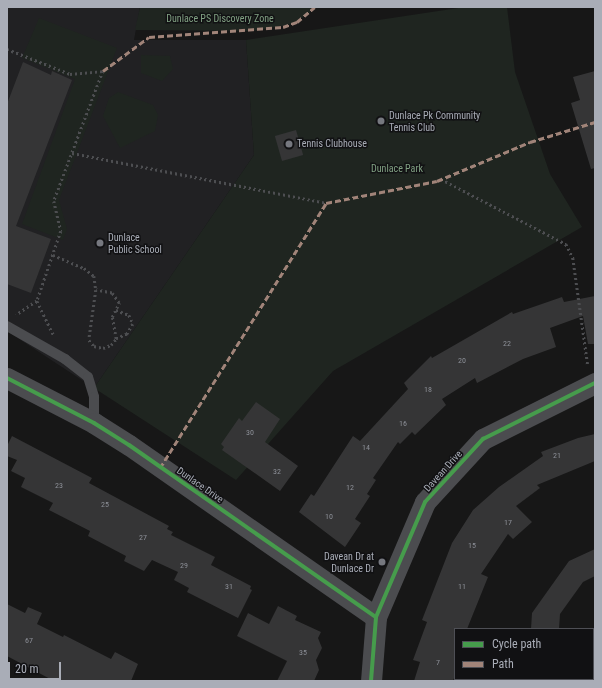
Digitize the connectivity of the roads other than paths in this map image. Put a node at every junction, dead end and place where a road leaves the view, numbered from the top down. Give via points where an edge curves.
1 (7, 326) edge
2 (7, 378) edge
3 (593, 384) edge
4 (94, 423) junction
5 (376, 618) junction
6 (371, 681) edge

1 - 4 lane via 65,359 84,373 91,382
2 - 4 street, Dunlace Drive
3 - 5 street, Davean Drive via 482,439 425,502
4 - 5 street, Dunlace Drive
5 - 6 street, Davean Drive

